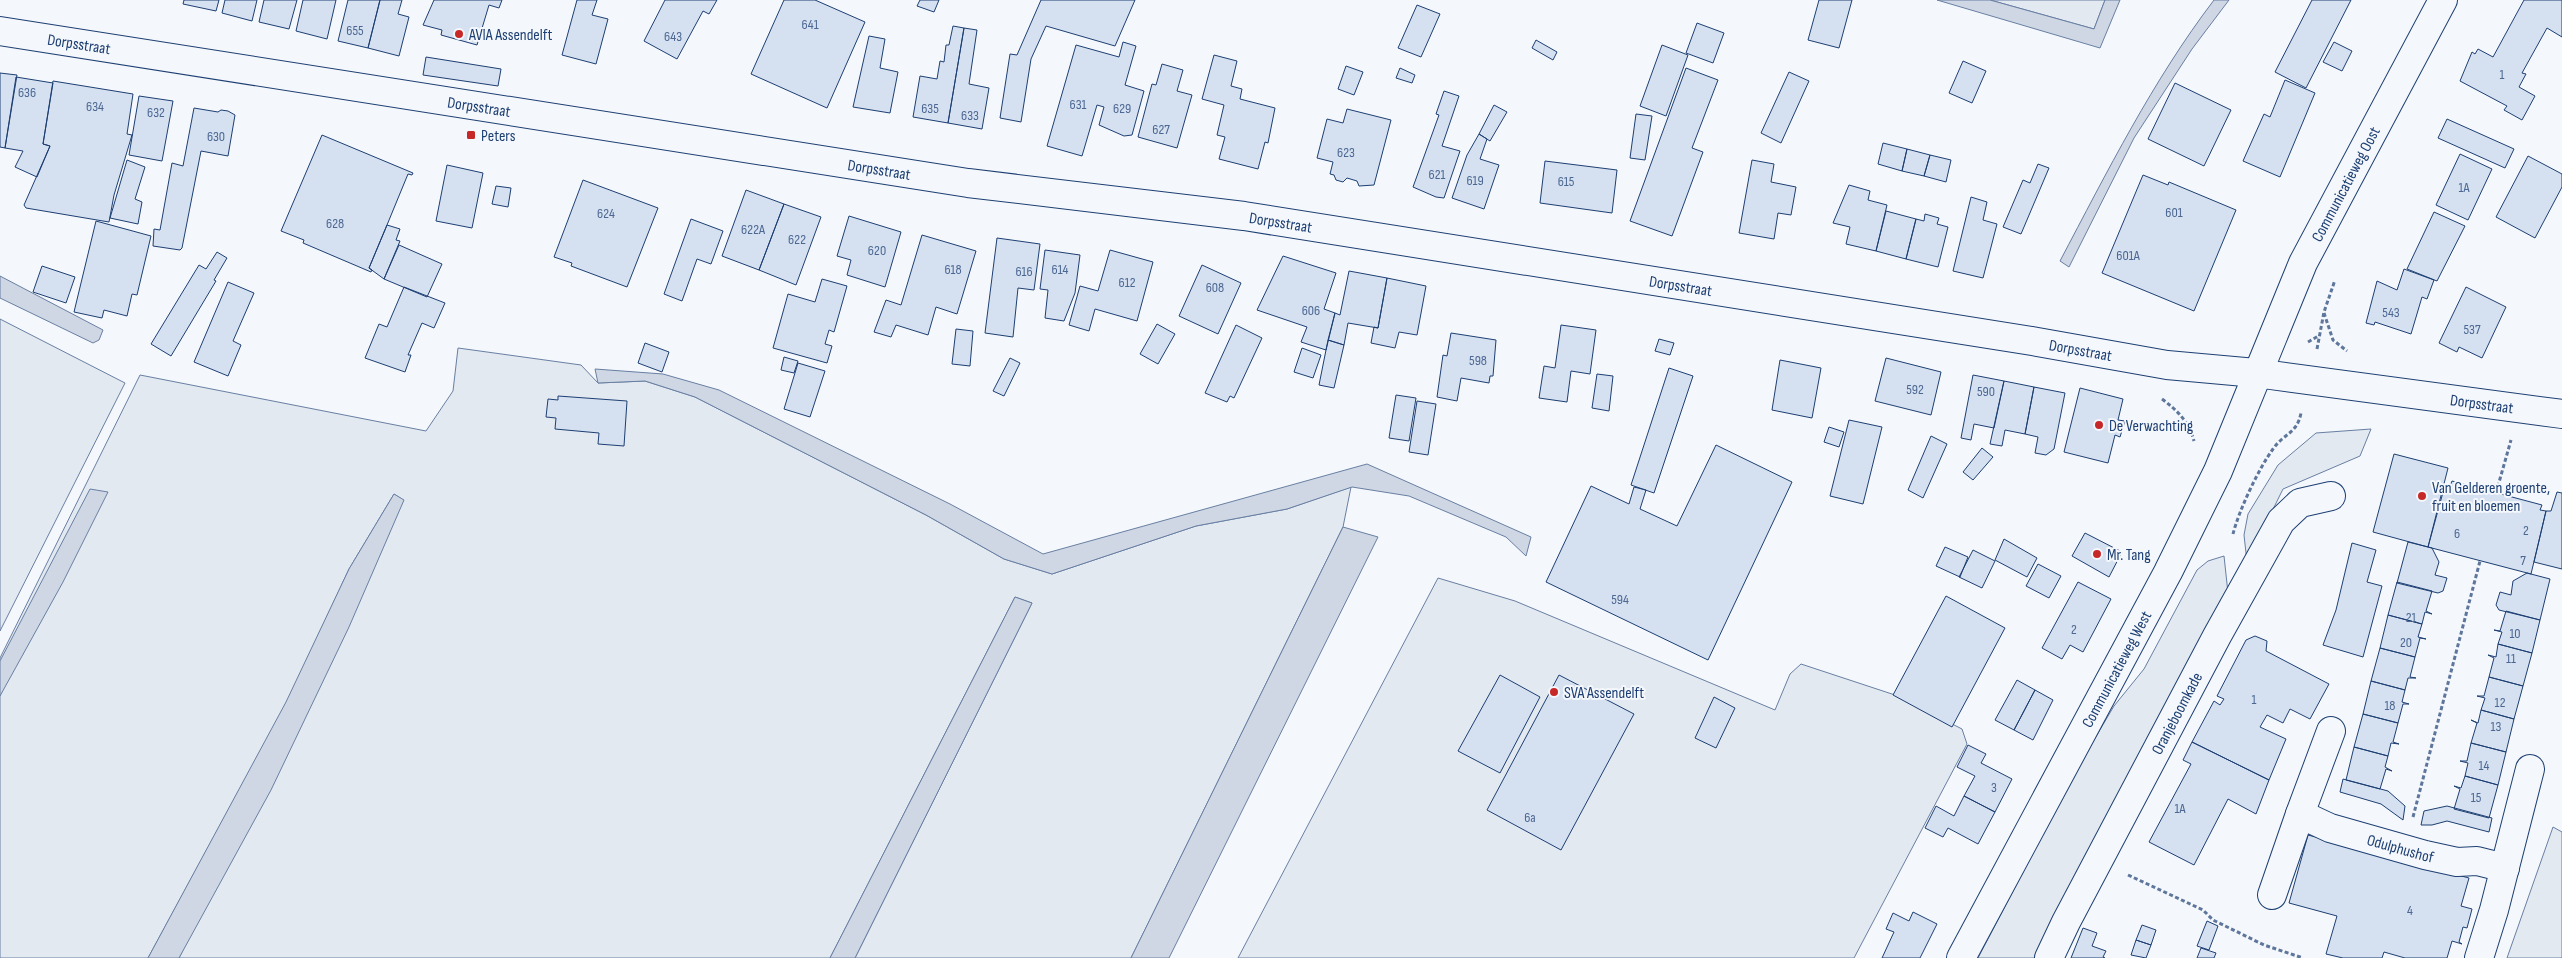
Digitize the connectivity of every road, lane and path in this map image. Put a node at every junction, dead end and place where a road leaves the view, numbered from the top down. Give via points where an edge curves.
1 (2443, 0) edge
2 (0, 30) edge
3 (2256, 373) junction
4 (2309, 381) junction
5 (2159, 396) dead end
6 (2519, 407) junction
7 (2562, 414) edge
8 (2194, 444) dead end
9 (2496, 492) dead end
10 (2331, 496) dead end
11 (2232, 540) dead end
12 (2480, 561) dead end
13 (2331, 731) dead end
14 (2530, 769) dead end
15 (2300, 814) junction
16 (2405, 848) junction
17 (2098, 861) junction
18 (2504, 868) junction
19 (2272, 895) dead end
20 (1961, 958) edge
21 (2049, 958) edge
22 (2303, 958) edge
23 (2479, 958) edge

1 - 3 street, Communicatieweg Oost via 2303,263
2 - 3 street, Dorpsstraat via 968,183 1254,217 2167,365
3 - 4 street, Dorpsstraat
3 - 20 street, Communicatieweg West via 2218,471 2168,572
4 - 6 street, Dorpsstraat
4 - 11 path via 2297,427 2276,445 2269,456 2240,514
5 - 8 path via 2190,426
6 - 7 street, Dorpsstraat
6 - 9 path
10 - 17 street, Oranjeboomkade via 2300,503 2281,521
12 - 16 path
13 - 15 street
14 - 18 street
15 - 16 street, Odulphushof via 2330,828
15 - 19 street
16 - 18 street, Odulphushof via 2457,862 2477,861
17 - 21 street, Oranjeboomkade
17 - 22 path via 2203,910 2213,920 2264,945
18 - 23 street

